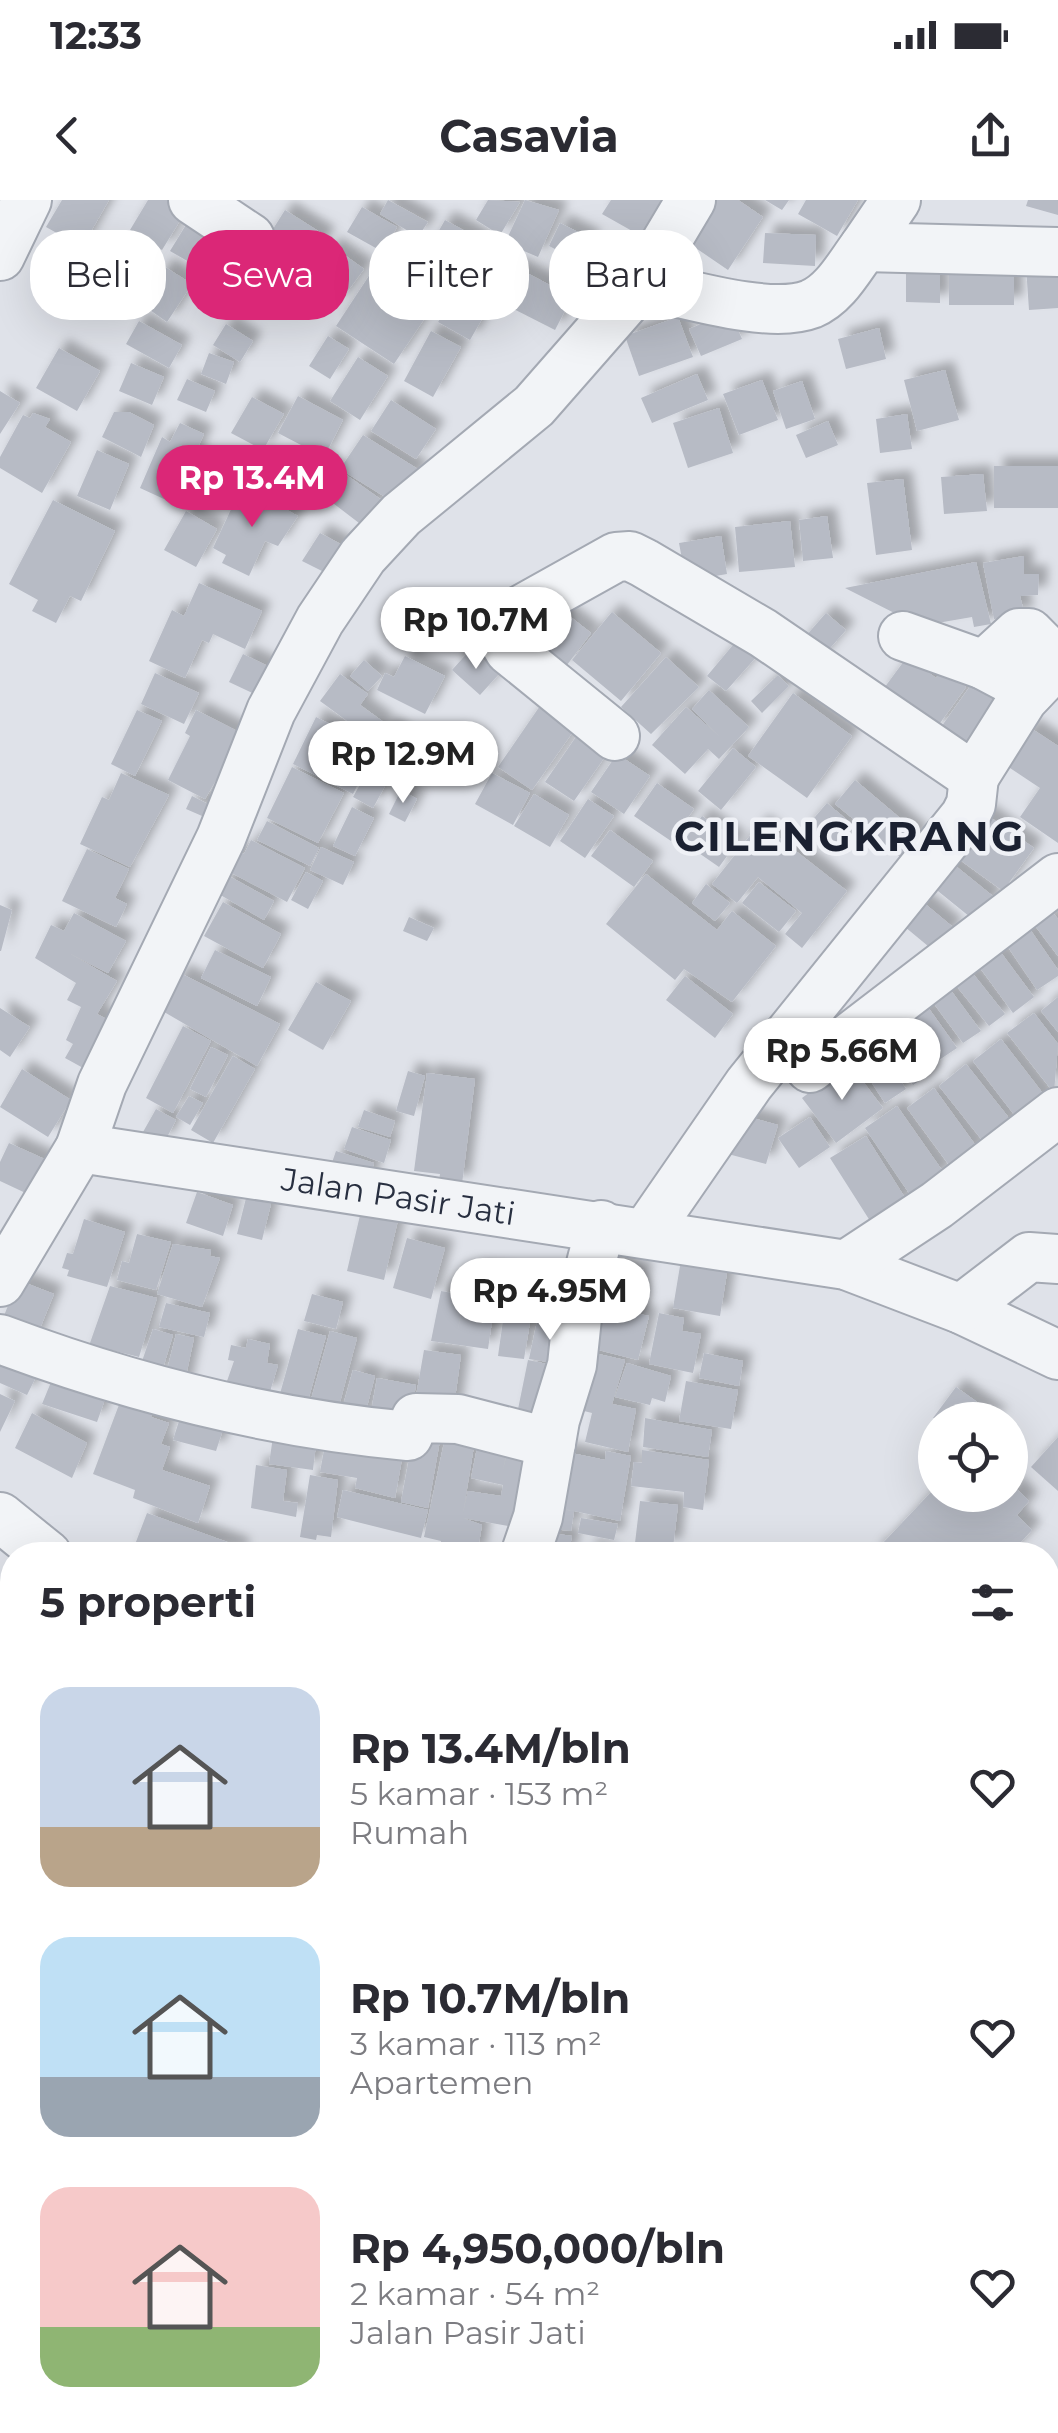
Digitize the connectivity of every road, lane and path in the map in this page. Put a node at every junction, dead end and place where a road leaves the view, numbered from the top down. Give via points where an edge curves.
1 (27, 200) edge
2 (193, 200) edge
3 (692, 200) edge
4 (896, 200) edge
5 (238, 230) edge
6 (673, 230) edge
7 (864, 247) junction
8 (1057, 249) edge
9 (0, 256) edge
10 (703, 296) edge
11 (609, 320) edge
12 (903, 636) dead end
13 (1049, 672) edge
14 (615, 736) dead end
15 (974, 777) junction
16 (1058, 878) edge
17 (810, 1068) dead end
18 (1058, 1112) edge
19 (80, 1148) junction
20 (600, 1225) junction
21 (646, 1232) junction
22 (1058, 1259) edge
23 (846, 1265) junction
24 (0, 1282) edge
25 (962, 1309) junction
26 (0, 1339) edge
27 (1058, 1355) edge
28 (551, 1443) junction
29 (0, 1518) edge
30 (30, 1542) edge
31 (529, 1542) edge

1 - 9 street
2 - 5 street
3 - 6 street
4 - 7 street
7 - 8 street
7 - 10 street via 837,284 810,304 764,307
11 - 19 street via 534,406 401,515 363,556 320,620 102,1084
12 - 13 street via 984,665 1018,633 1029,633
13 - 15 street
14 - 15 street via 509,650 500,634 512,615 603,560 630,556 763,633
15 - 21 street via 965,816 749,1084
16 - 17 street
18 - 23 street via 938,1205
19 - 20 street, Jalan Pasir Jati
19 - 24 street
20 - 21 street, Jalan Pasir Jati
20 - 28 street
21 - 23 street, Jalan Pasir Jati
22 - 25 street via 1029,1257
23 - 25 street, Jalan Pasir Jati
25 - 27 street, Jalan Pasir Jati
26 - 28 street via 88,1370 313,1426 408,1436 416,1418 458,1419
28 - 31 street
29 - 30 street

